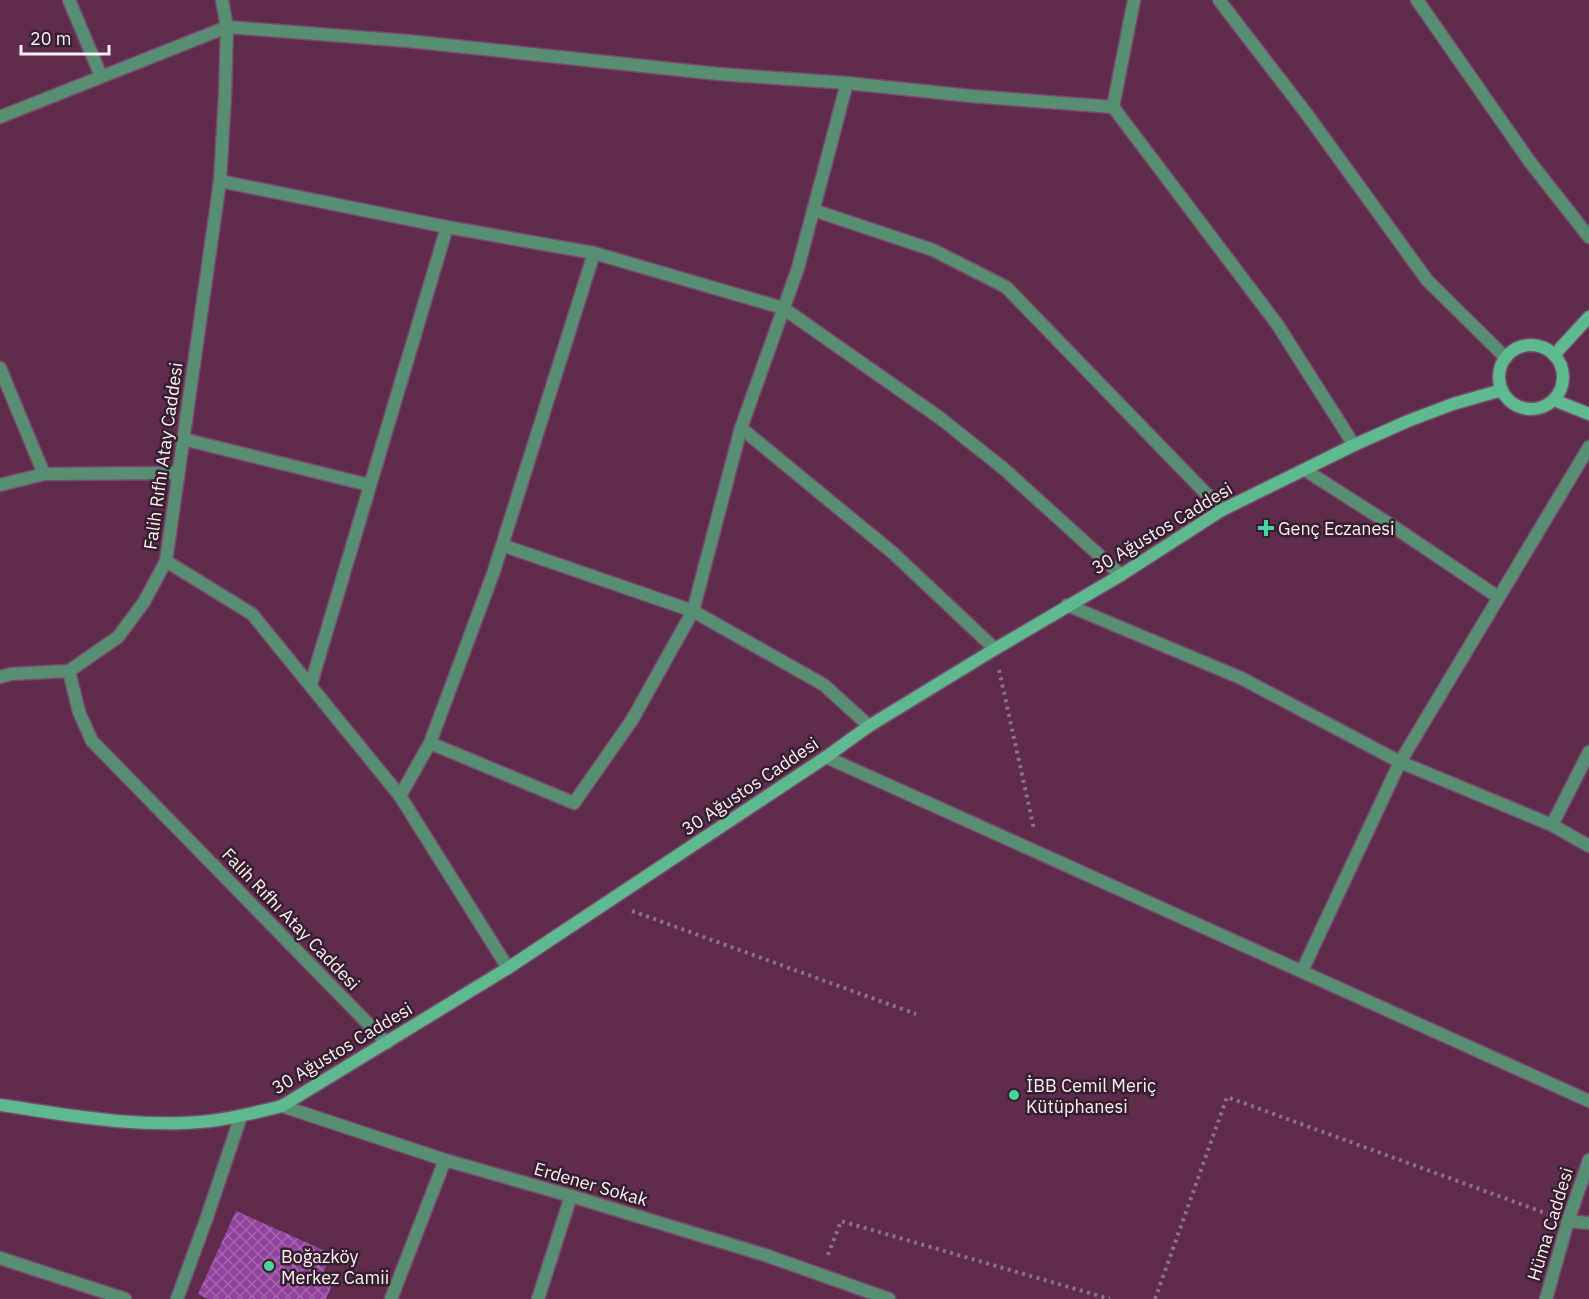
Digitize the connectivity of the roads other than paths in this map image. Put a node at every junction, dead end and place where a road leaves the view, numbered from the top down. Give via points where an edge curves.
1 (69, 0) edge
2 (222, 0) edge
3 (1134, 0) edge
4 (1219, 0) edge
5 (1417, 0) edge
6 (227, 27) junction
7 (101, 76) junction
8 (847, 83) junction
9 (1113, 107) junction
10 (0, 117) edge
11 (220, 180) junction
12 (813, 210) junction
13 (447, 227) junction
14 (1589, 237) edge
15 (594, 253) junction
16 (783, 308) junction
17 (1589, 317) edge
18 (1554, 355) junction
19 (1506, 358) junction
20 (0, 368) edge
21 (1502, 390) junction
22 (1554, 400) junction
23 (1589, 414) edge
24 (741, 428) junction
25 (183, 439) junction
26 (1354, 445) junction
27 (1589, 447) edge
28 (1305, 470) junction
29 (178, 473) junction
30 (44, 474) junction
31 (0, 485) edge
32 (369, 485) junction
33 (1222, 510) junction
34 (502, 545) junction
35 (166, 561) junction
36 (1121, 575) junction
37 (1498, 597) junction
38 (1066, 605) junction
39 (693, 611) junction
40 (995, 649) junction
41 (69, 671) junction
42 (0, 677) edge
43 (310, 684) junction
44 (869, 726) junction
45 (430, 743) junction
46 (1589, 752) edge
47 (826, 757) junction
48 (1400, 762) junction
49 (400, 796) junction
50 (1552, 825) junction
51 (1589, 846) edge
52 (508, 968) junction
53 (1302, 971) junction
54 (387, 1043) junction
55 (1589, 1101) edge
56 (0, 1105) edge
57 (282, 1106) junction
58 (241, 1116) junction
59 (445, 1160) junction
60 (1589, 1160) edge
61 (571, 1196) junction
62 (1568, 1221) junction
63 (1589, 1223) edge
64 (0, 1258) edge
65 (125, 1299) edge
66 (177, 1299) edge
67 (391, 1299) edge
68 (538, 1299) edge
69 (889, 1299) edge
70 (1546, 1299) edge

1 - 7 street
2 - 6 street, Falih Rıfhı Atay Caddesi
3 - 9 street
4 - 19 street via 1427,280
5 - 14 street via 1530,162
6 - 7 street
6 - 8 street
6 - 11 street, Falih Rıfhı Atay Caddesi
7 - 10 street
8 - 9 street
8 - 12 street
9 - 26 street via 1277,324
11 - 13 street
11 - 25 street, Falih Rıfhı Atay Caddesi
12 - 16 street
12 - 33 street via 933,250 1006,287
13 - 15 street
13 - 32 street
15 - 16 street
15 - 34 street
16 - 24 street
16 - 36 street via 940,418 1004,469
17 - 18 main road
18 - 19 main road via 1535,345 1514,350
18 - 22 main road via 1563,372 1563,382
19 - 21 main road via 1500,368
20 - 30 street
21 - 22 main road via 1507,399 1526,409 1546,406
21 - 26 main road, 30 Ağustos Caddesi via 1453,404
22 - 23 main road
24 - 39 street
24 - 40 street via 893,553
25 - 29 street, Falih Rıfhı Atay Caddesi
25 - 32 street
26 - 28 main road, 30 Ağustos Caddesi
27 - 37 street
28 - 33 main road, 30 Ağustos Caddesi
28 - 37 street
29 - 30 street
29 - 35 street, Falih Rıfhı Atay Caddesi
30 - 31 street
32 - 43 street
33 - 36 main road, 30 Ağustos Caddesi
34 - 39 street
34 - 45 street
35 - 41 street, Falih Rıfhı Atay Caddesi via 144,602 118,637
35 - 43 street via 252,614
36 - 38 main road, 30 Ağustos Caddesi
37 - 48 street
38 - 40 main road, 30 Ağustos Caddesi
38 - 48 street via 1241,678
39 - 44 street via 824,685
39 - 45 street via 632,720 574,803
40 - 44 main road, 30 Ağustos Caddesi
41 - 42 street
41 - 54 street, Falih Rıfhı Atay Caddesi via 79,712 92,741
43 - 49 street
44 - 47 main road, 30 Ağustos Caddesi
45 - 49 street
46 - 50 street
47 - 52 main road, 30 Ağustos Caddesi
47 - 53 street
48 - 50 street
48 - 53 street
49 - 52 street
50 - 51 street
52 - 54 main road, 30 Ağustos Caddesi
53 - 55 street
54 - 57 main road, 30 Ağustos Caddesi
56 - 58 main road, 30 Ağustos Caddesi via 108,1120 177,1124
57 - 58 main road, 30 Ağustos Caddesi
57 - 59 street, Erdener Sokak
58 - 66 street
59 - 61 street, Erdener Sokak
59 - 67 street
60 - 62 street, Hüma Caddesi
61 - 68 street
61 - 69 street, Erdener Sokak via 765,1254
62 - 63 street
62 - 70 street, Hüma Caddesi
64 - 65 street

